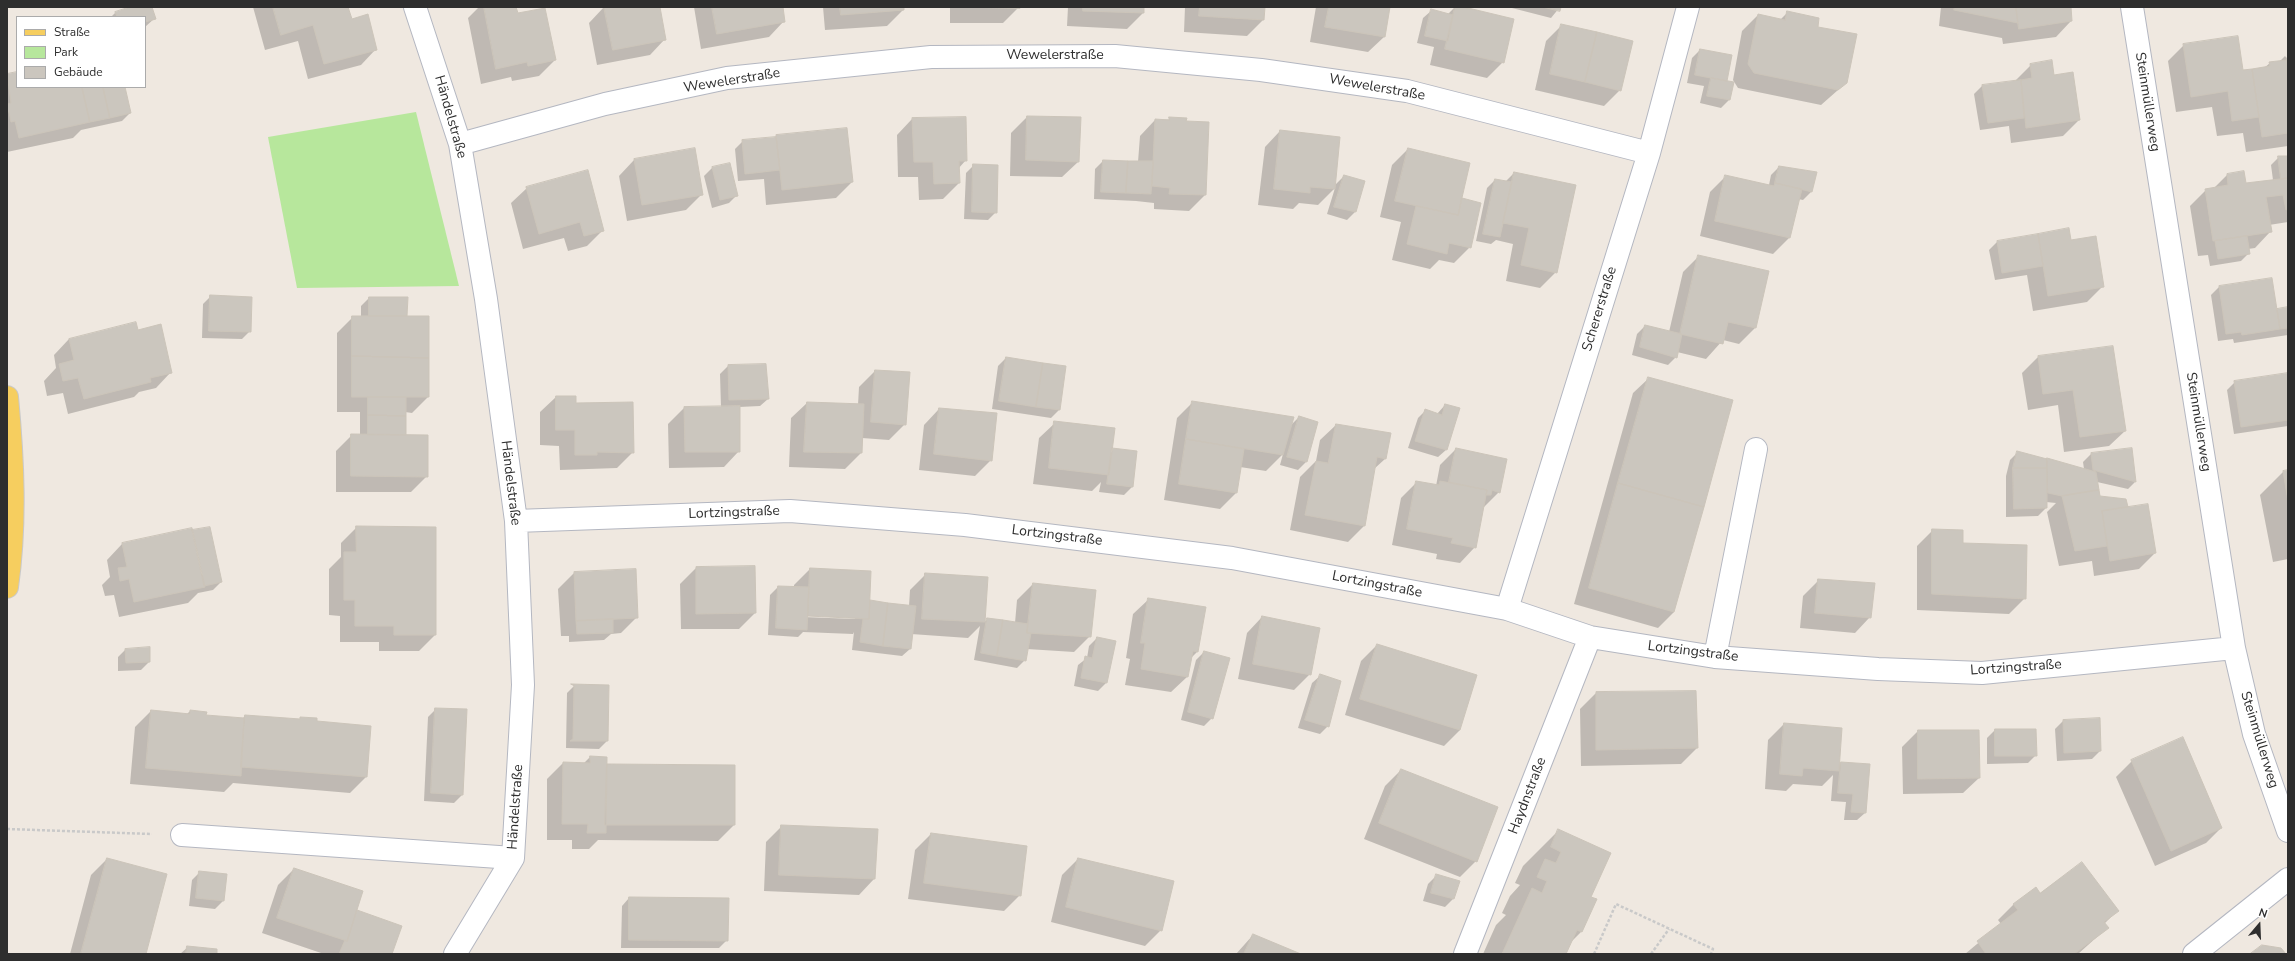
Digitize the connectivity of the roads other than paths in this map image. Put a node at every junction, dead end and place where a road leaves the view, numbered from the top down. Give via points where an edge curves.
1 (415, 7) edge
2 (1688, 7) edge
3 (2132, 7) edge
4 (460, 144) junction
5 (1649, 153) junction
6 (7, 397) edge
7 (1756, 449) dead end
8 (516, 521) junction
9 (7, 587) edge
10 (1506, 609) junction
11 (1590, 638) junction
12 (2234, 648) junction
13 (1715, 657) junction
14 (2288, 832) edge
15 (182, 835) road end
16 (513, 858) junction
17 (2288, 879) edge
18 (455, 954) edge
19 (1465, 954) edge
20 (2194, 954) edge

1 - 4 street, Händelstraße
2 - 5 street, Schererstraße
3 - 12 street, Steinmüllerweg
4 - 5 street, Wewelerstraße via 605,104 727,78 931,57 1115,56 1261,70 1407,91
4 - 8 street, Händelstraße via 486,299
5 - 10 street, Schererstraße
6 - 9 main road via 14,471
7 - 13 street
8 - 10 street, Lortzingstraße via 790,511 965,525 1232,558
8 - 16 street, Händelstraße via 523,685
10 - 11 street, Lortzingstraße
11 - 13 street, Lortzingstraße
11 - 19 street, Haydnstraße
12 - 13 street, Lortzingstraße via 1982,673 1878,669
12 - 14 street, Steinmüllerweg via 2254,734
15 - 16 street
16 - 18 street, Händelstraße
17 - 20 street

